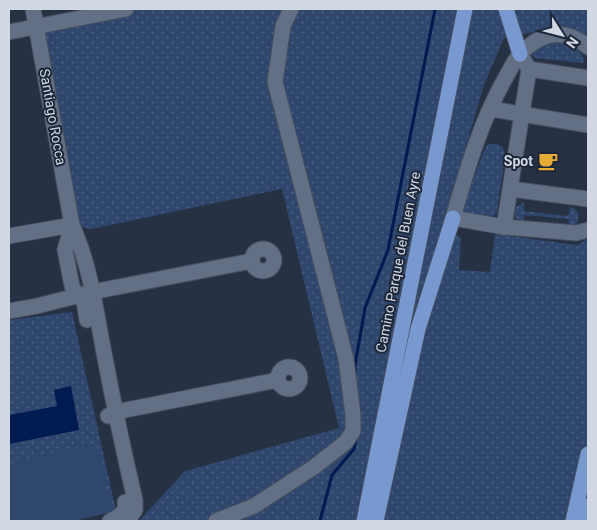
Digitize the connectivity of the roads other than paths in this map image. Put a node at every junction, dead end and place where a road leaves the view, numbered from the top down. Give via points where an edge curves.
1 (33, 9) edge
2 (126, 9) edge
3 (290, 9) edge
4 (465, 9) edge
5 (506, 9) edge
6 (36, 27) junction
7 (9, 32) edge
8 (588, 47) edge
9 (520, 54) junction
10 (529, 69) junction
11 (588, 78) edge
12 (491, 109) junction
13 (522, 113) junction
14 (588, 125) edge
15 (510, 189) junction
16 (588, 199) edge
17 (453, 218) junction
18 (72, 225) junction
19 (504, 227) junction
20 (588, 230) edge
21 (9, 236) edge
22 (252, 261) dead end
23 (82, 292) junction
24 (9, 303) edge
25 (9, 311) edge
26 (278, 380) dead end
27 (111, 414) junction
28 (588, 454) edge
29 (588, 506) edge
30 (110, 521) edge
31 (127, 521) edge
32 (216, 521) edge
33 (364, 521) edge
34 (376, 521) edge
35 (573, 521) edge
36 (584, 521) edge

1 - 6 street, Santiago Rocca
2 - 6 street
3 - 32 street via 283,26 275,82 346,359 353,431 346,442 306,472 254,506
4 - 33 highway, Camino Parque del Buen Ayre
5 - 9 highway
6 - 7 street
6 - 18 street, Santiago Rocca
8 - 9 street via 566,34 554,33
9 - 10 street
9 - 12 street
10 - 11 street
10 - 13 street
12 - 13 street
12 - 17 street via 473,148
13 - 14 street
13 - 15 street
15 - 16 street
15 - 19 street
17 - 19 street
17 - 34 highway via 418,328
18 - 21 street
18 - 23 street via 82,247
18 - 23 street via 65,250
19 - 20 street via 576,233
22 - 23 street
23 - 24 street
23 - 25 street
23 - 27 street
26 - 27 street
27 - 30 street via 126,506 123,513
27 - 31 street via 135,500 135,510
28 - 35 highway
29 - 36 highway

